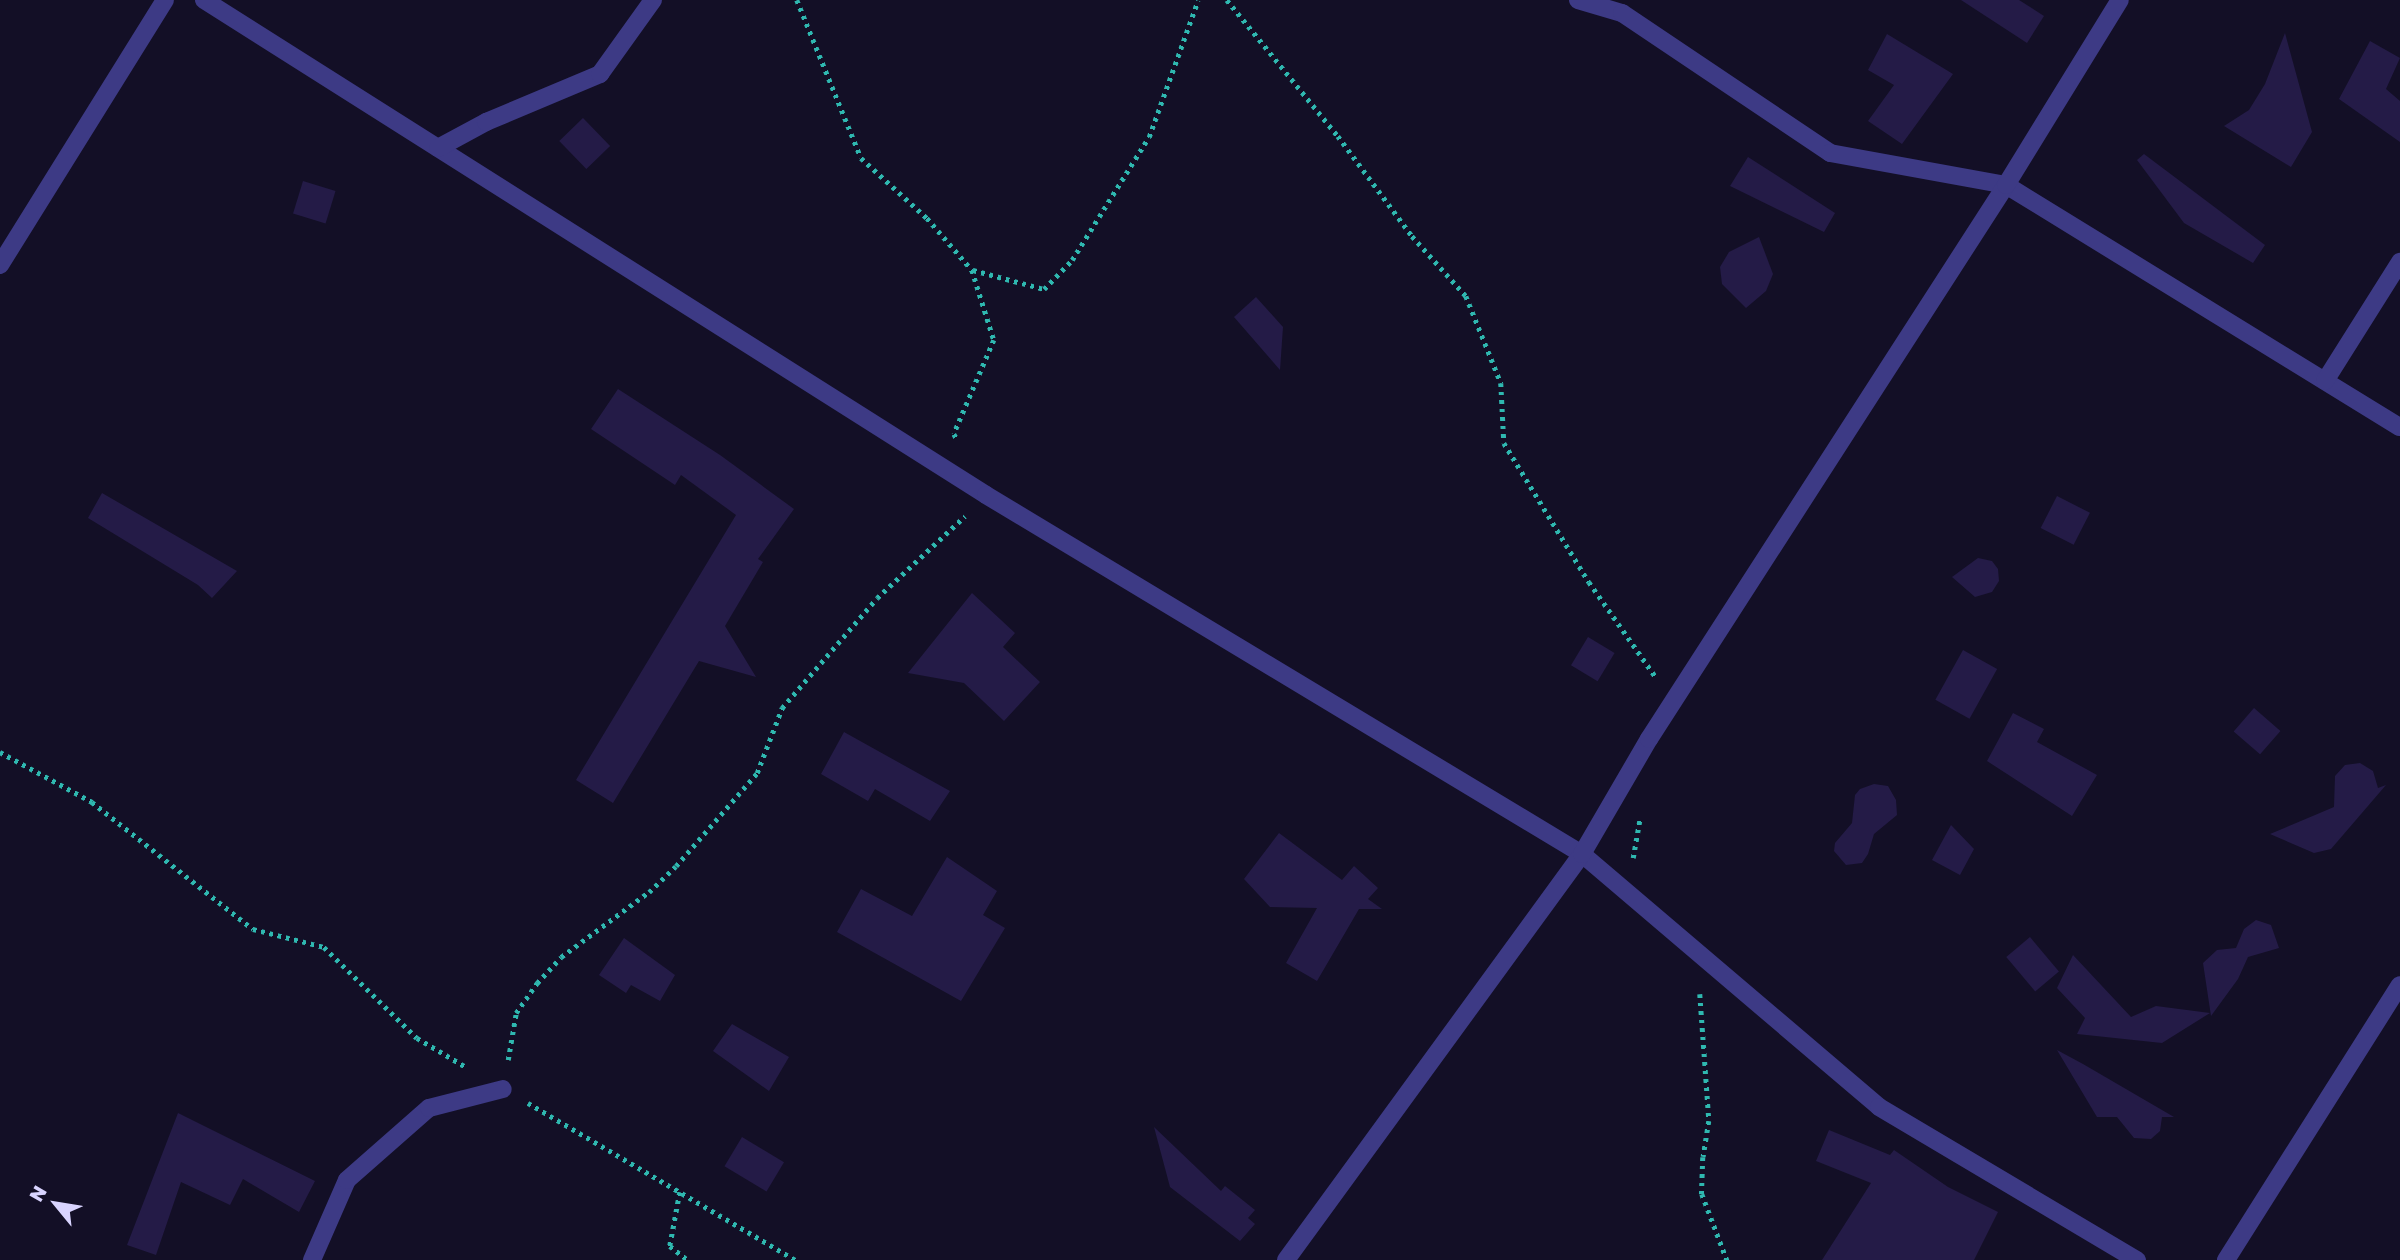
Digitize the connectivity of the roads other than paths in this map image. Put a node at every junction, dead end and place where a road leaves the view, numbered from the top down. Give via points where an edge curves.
1 (165, 0) edge
2 (204, 0) edge
3 (653, 0) edge
4 (1578, 0) edge
5 (2120, 0) edge
6 (438, 148) junction
7 (2006, 186) junction
8 (2400, 262) edge
9 (0, 265) edge
10 (2325, 381) junction
11 (2400, 427) edge
12 (1582, 854) junction
13 (2400, 985) edge
14 (503, 1089) road end
15 (312, 1260) edge
16 (1286, 1260) edge
17 (2137, 1260) edge
18 (2227, 1260) edge

1 - 9 street
2 - 6 street
3 - 6 street via 600,74 486,122
4 - 7 street via 1622,13 1830,153
5 - 7 street
6 - 12 street via 986,495
7 - 10 street
7 - 12 street via 1649,738
8 - 10 street
10 - 11 street
12 - 16 street
12 - 17 street via 1879,1107
13 - 18 street
14 - 15 street via 429,1108 346,1180

